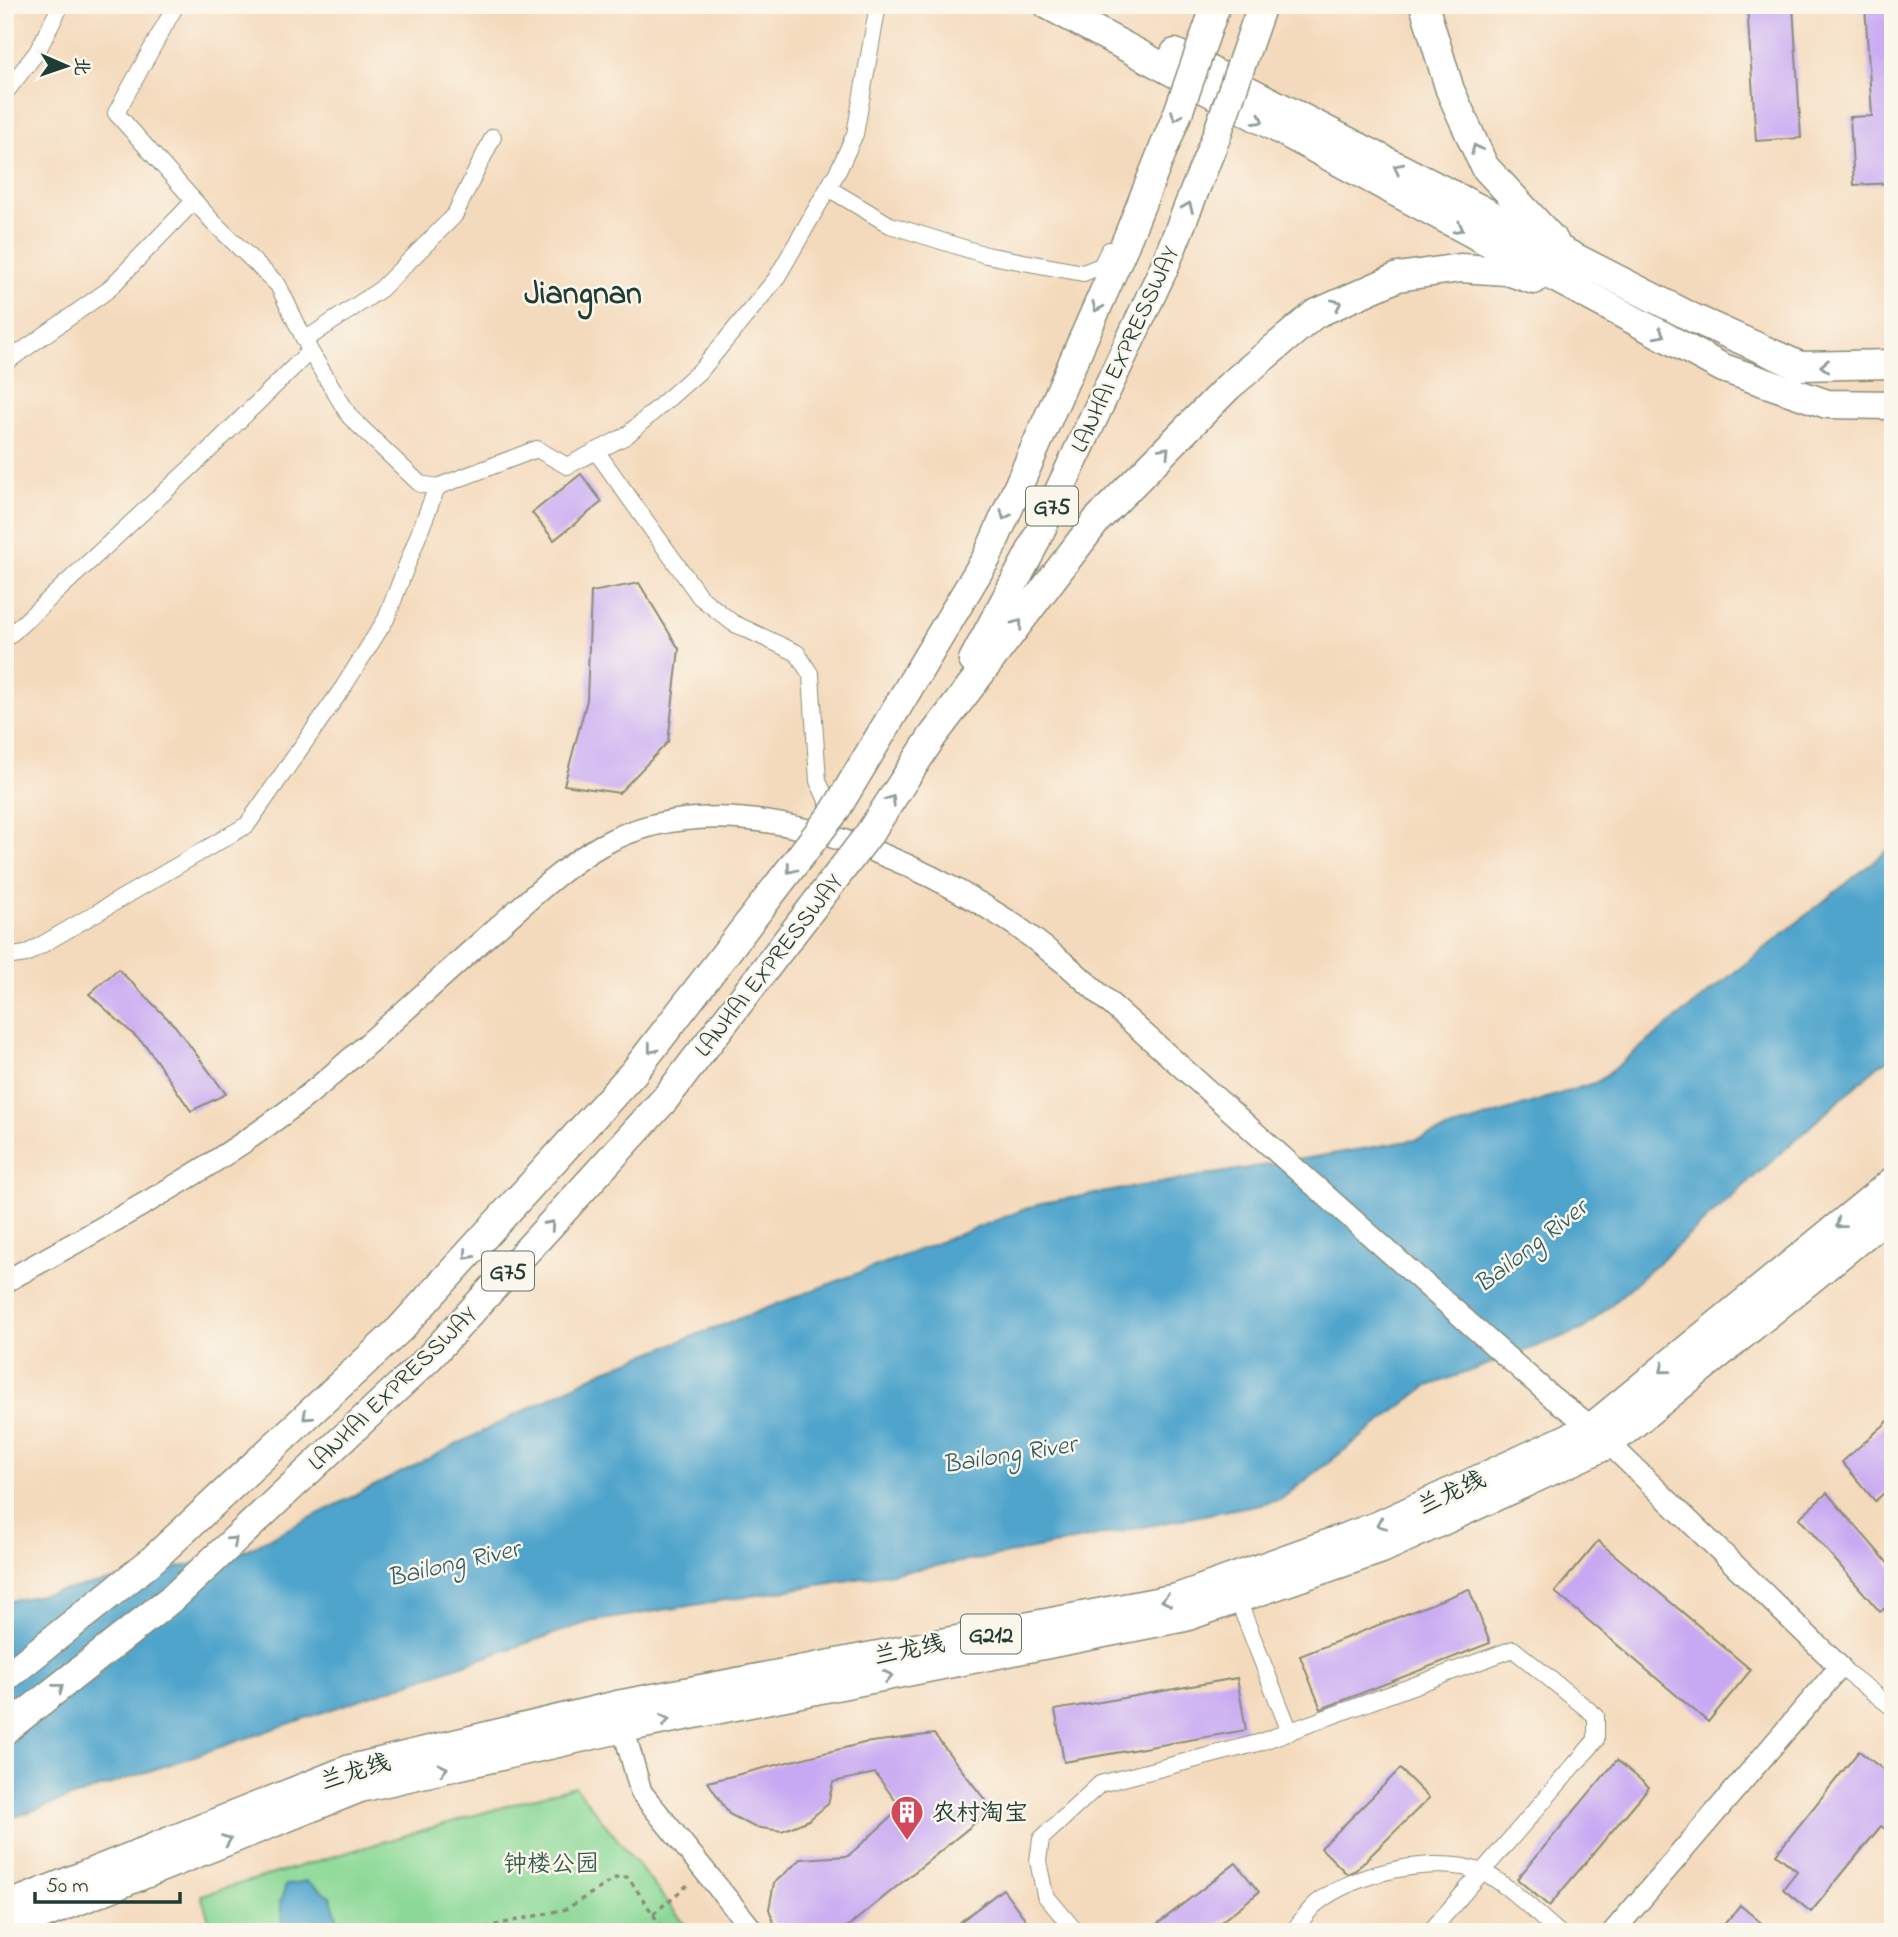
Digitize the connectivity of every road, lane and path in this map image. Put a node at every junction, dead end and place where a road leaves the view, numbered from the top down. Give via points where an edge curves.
1 (61, 5) edge
2 (176, 5) edge
3 (878, 5) edge
4 (1048, 5) edge
5 (1082, 5) edge
6 (1216, 5) edge
7 (1262, 5) edge
8 (1424, 5) edge
9 (5, 93) edge
10 (493, 137) dead end
11 (828, 188) junction
12 (1135, 199) dead end
13 (194, 201) junction
14 (1568, 256) junction
15 (1594, 299) junction
16 (307, 345) junction
17 (5, 363) edge
18 (1893, 364) edge
19 (1893, 405) edge
20 (596, 452) junction
21 (437, 487) junction
22 (7, 638) dead end
23 (932, 737) junction
24 (839, 837) junction
25 (5, 957) edge
26 (1893, 1181) edge
27 (1893, 1212) edge
28 (5, 1282) edge
29 (1601, 1435) junction
30 (1234, 1589) junction
31 (1840, 1667) junction
32 (5, 1678) edge
33 (1893, 1708) edge
34 (620, 1716) junction
35 (5, 1730) edge
36 (1290, 1732) junction
37 (705, 1871) junction
38 (1483, 1872) junction
39 (5, 1907) edge
40 (653, 1914) junction
41 (5, 1930) edge
42 (466, 1932) edge
43 (665, 1932) edge
44 (754, 1932) edge
45 (1076, 1932) edge
46 (1293, 1932) edge
47 (1430, 1932) edge
48 (1558, 1932) edge
49 (1613, 1932) edge

1 - 9 street via 37,52
2 - 13 street via 116,113
3 - 11 street via 855,134
4 -> 15 highway
14 -> 5 highway
6 -> 32 highway, LANHAI EXPRESSWAY / G75, bridge via 1125,244 987,557 835,811 634,1072 400,1329 149,1563
23 -> 7 highway, LANHAI EXPRESSWAY / G75, bridge via 1029,555 1163,270
14 -> 8 highway via 1484,166 1450,90
10 - 16 street via 454,216 382,289
11 - 12 street via 890,225 986,255 1083,273 1101,267
11 - 20 street via 776,279 702,369 626,436
13 - 16 street via 278,285
13 - 17 street via 108,290
18 -> 14 highway via 1800,366
15 -> 19 highway via 1723,368 1827,404
23 -> 15 highway via 1097,520 1227,387 1315,314 1398,277 1460,268 1507,271
16 - 21 street via 350,416 420,484
16 - 22 street via 199,460
20 - 21 street via 567,466 537,449
20 - 24 street via 700,597 733,623 797,653 811,675 818,780
21 - 25 street via 386,619 247,825 26,954
35 -> 23 highway, LANHAI EXPRESSWAY / G75, bridge via 176,1594 429,1357 665,1099 869,834
24 - 28 street via 772,822 705,818 649,827 601,845 554,878 306,1096 219,1159
24 - 29 street via 931,877 1008,920 1067,965 1553,1398
26 -> 29 highway, 兰龙线 / G212
27 - 29 highway, 兰龙线 / G212
29 - 30 highway, 兰龙线 / G212
29 - 31 street
30 - 34 highway, 兰龙线 / G212
30 - 36 street
31 - 33 street
31 - 49 street
34 - 37 street via 641,1793
34 - 39 highway, 兰龙线 / G212 via 349,1769
41 -> 34 highway, 兰龙线 / G212 via 360,1788
36 - 38 street via 1513,1648 1596,1716 1596,1740
36 - 45 street via 1100,1784 1041,1839 1038,1861 1045,1895
37 - 40 path
37 - 44 street
38 - 46 street via 1448,1866 1407,1867 1356,1880 1316,1903
38 - 47 street
38 - 48 street
40 - 42 path via 628,1877 616,1878 566,1909
40 - 43 path

